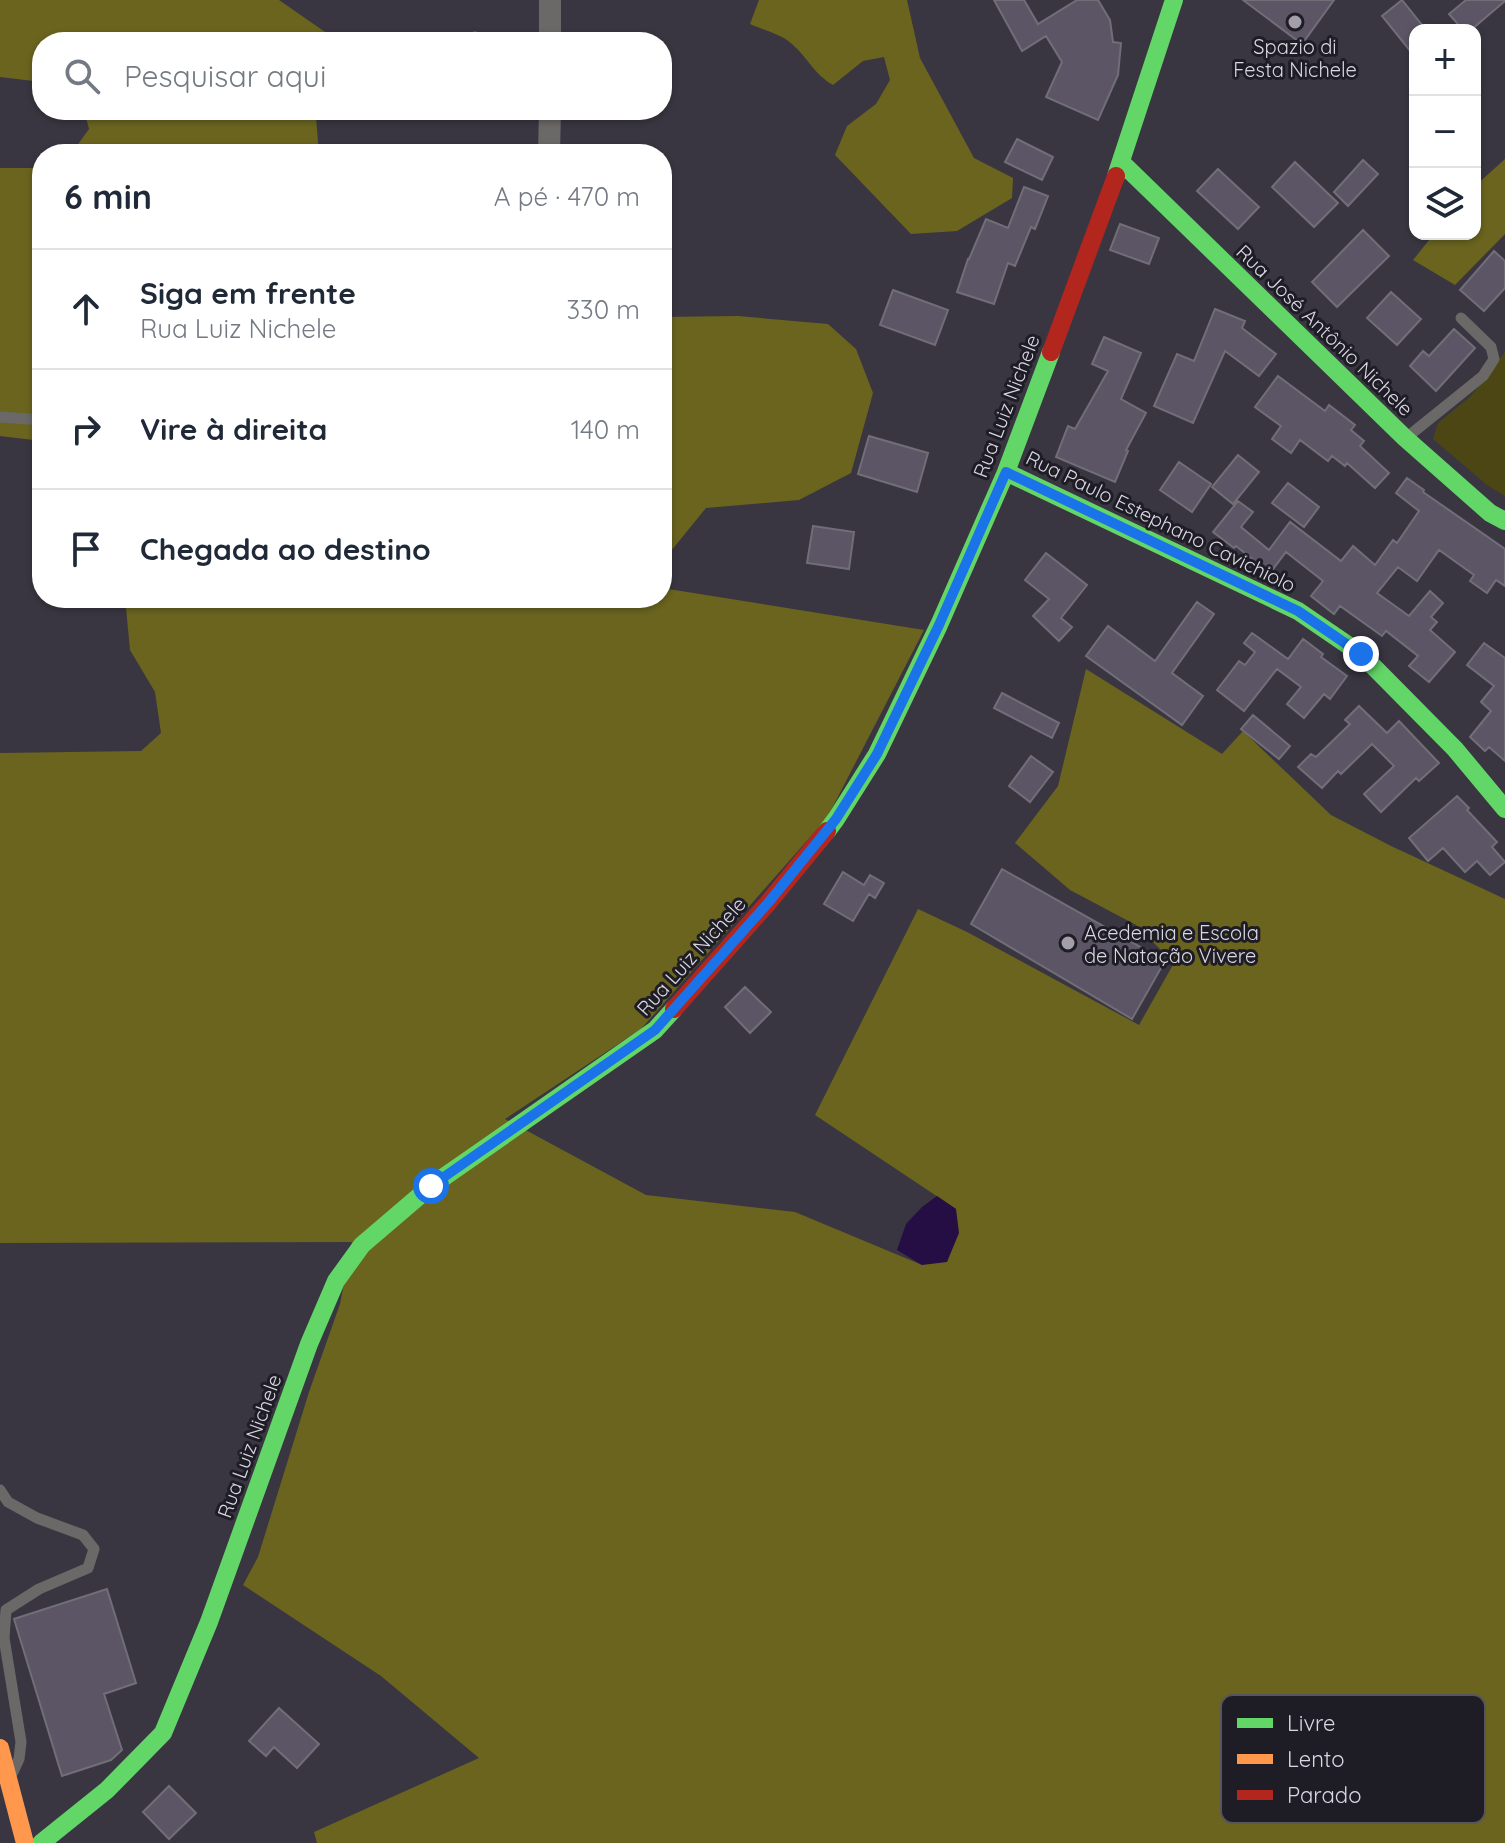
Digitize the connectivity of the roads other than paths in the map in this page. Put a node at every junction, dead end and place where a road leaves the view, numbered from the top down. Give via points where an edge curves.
1 (550, 0) edge
2 (1174, 0) edge
3 (550, 32) edge
4 (550, 120) edge
5 (549, 144) edge
6 (1121, 162) junction
7 (1461, 318) dead end
8 (0, 417) edge
9 (32, 419) edge
10 (1405, 438) junction
11 (1006, 472) junction
12 (1505, 521) edge
13 (1505, 809) edge
14 (0, 1490) edge
15 (0, 1748) edge
16 (4, 1780) edge
17 (25, 1843) edge
18 (41, 1843) edge

1 - 3 street
2 - 6 street, Rua Luiz Nichele
4 - 5 street
6 - 10 street, Rua José Antônio Nichele
6 - 11 street, Rua Luiz Nichele
7 - 10 lane via 1491,347 1494,359 1483,376
8 - 9 lane
10 - 12 street, Rua José Antônio Nichele
11 - 13 street, Rua Paulo Estephano Cavichiolo via 1298,611 1361,654 1455,749
11 - 18 street, Rua Luiz Nichele via 877,754 836,819 768,903 655,1030 431,1186 362,1245 336,1281 163,1733 107,1790
14 - 16 lane via 27,1513 83,1535 94,1549 88,1568 6,1610 4,1638 21,1742 19,1759
15 - 16 street
16 - 17 street

